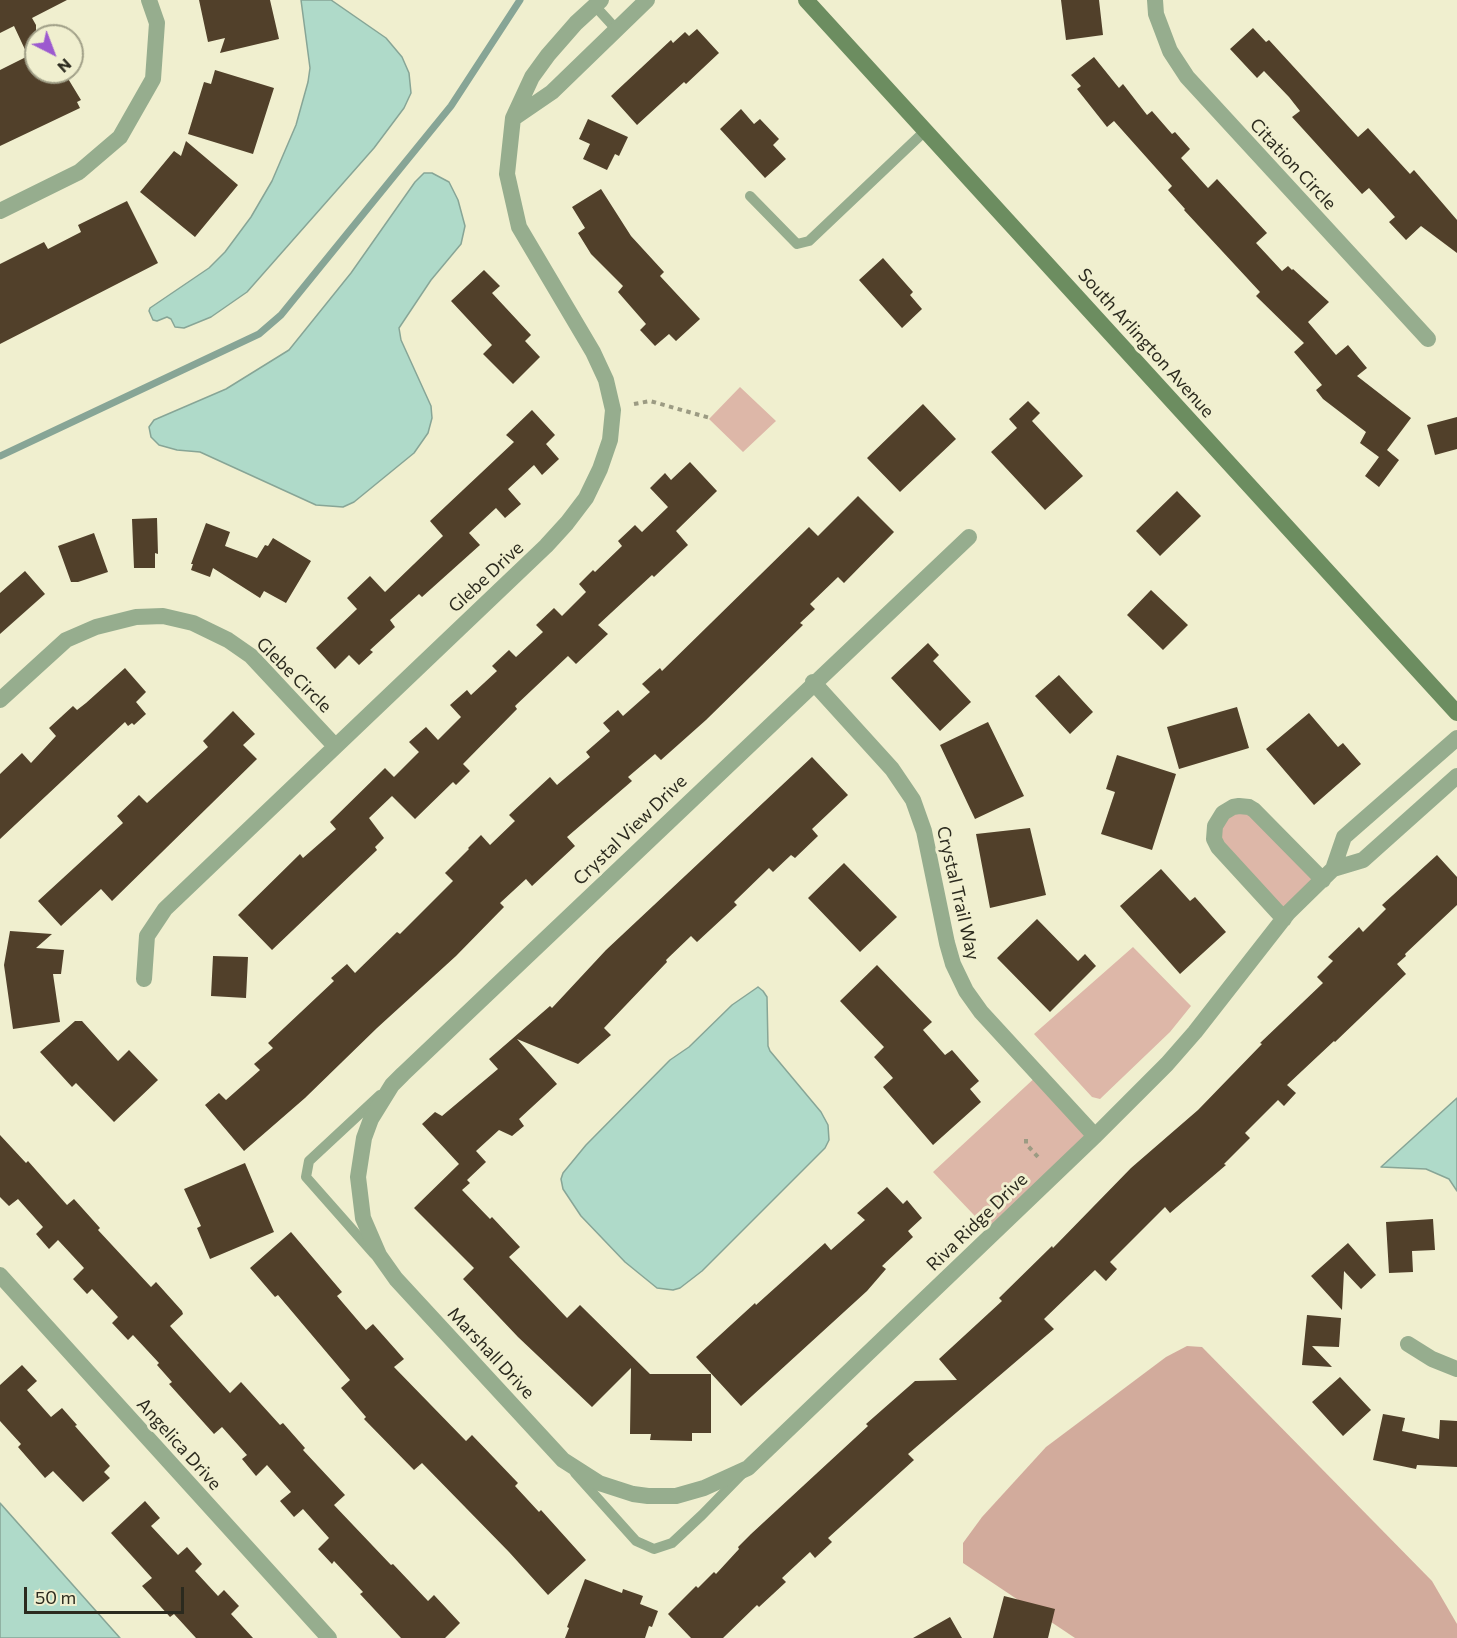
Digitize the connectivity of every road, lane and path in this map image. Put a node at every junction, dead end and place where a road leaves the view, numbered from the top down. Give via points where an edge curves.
1 (149, 0) edge
2 (647, 0) edge
3 (806, 0) edge
4 (1155, 0) edge
5 (598, 3) edge
6 (616, 30) junction
7 (513, 118) junction
8 (925, 130) junction
9 (750, 196) dead end
10 (0, 211) edge
11 (1428, 339) dead end
12 (634, 404) dead end
13 (710, 418) dead end
14 (969, 537) dead end
15 (813, 682) junction
16 (0, 700) edge
17 (1457, 713) edge
18 (1457, 738) edge
19 (335, 746) junction
20 (1457, 776) edge
21 (1328, 874) junction
22 (1284, 919) junction
23 (144, 979) dead end
24 (403, 1074) junction
25 (1095, 1136) junction
26 (1026, 1139) dead end
27 (1040, 1158) dead end
28 (358, 1177) joint
29 (0, 1275) edge
30 (396, 1279) junction
31 (1408, 1344) dead end
32 (1457, 1369) edge
33 (562, 1460) junction
34 (748, 1468) junction
35 (655, 1496) joint
36 (329, 1638) edge

1 - 10 street via 157,23 153,79 120,137 79,172
2 - 6 street
3 - 8 main road, South Arlington Avenue
4 - 11 street, Citation Circle via 1170,51 1187,77
5 - 6 lane
5 - 7 street, Glebe Drive via 548,55 532,77
6 - 7 street via 552,92
7 - 19 street, Glebe Drive via 507,174 519,227 606,380 613,410 610,440 586,498 567,523
8 - 9 lane via 809,241 797,244
8 - 17 main road, South Arlington Avenue
12 - 13 path via 650,401
14 - 15 street, Crystal View Drive
15 - 24 street, Crystal View Drive
15 - 25 street, Crystal Trail Way via 892,769 913,800 924,831 947,943 966,991
16 - 19 street, Glebe Circle via 66,640 96,627 163,616 193,623 251,656
18 - 21 street, Riva Ridge Drive via 1344,837
19 - 23 street, Glebe Drive via 165,909 147,936
20 - 21 street, Riva Ridge Drive via 1363,860
21 - 22 street, Riva Ridge Drive
21 - 22 street via 1249,807 1239,806 1223,813 1215,826 1218,847
22 - 25 street, Riva Ridge Drive via 1195,1032
24 - 28 street, Crystal View Drive via 371,1119
24 - 30 lane via 309,1161 306,1177
25 - 34 street, Riva Ridge Drive
26 - 27 path
28 - 30 street, Marshall Drive via 369,1234
29 - 36 street, Angelica Drive
30 - 33 street, Marshall Drive
31 - 32 street
33 - 34 lane via 636,1541 654,1549 672,1543
33 - 35 street, Marshall Drive via 599,1483 633,1494
34 - 35 street, Riva Ridge Drive via 690,1493

